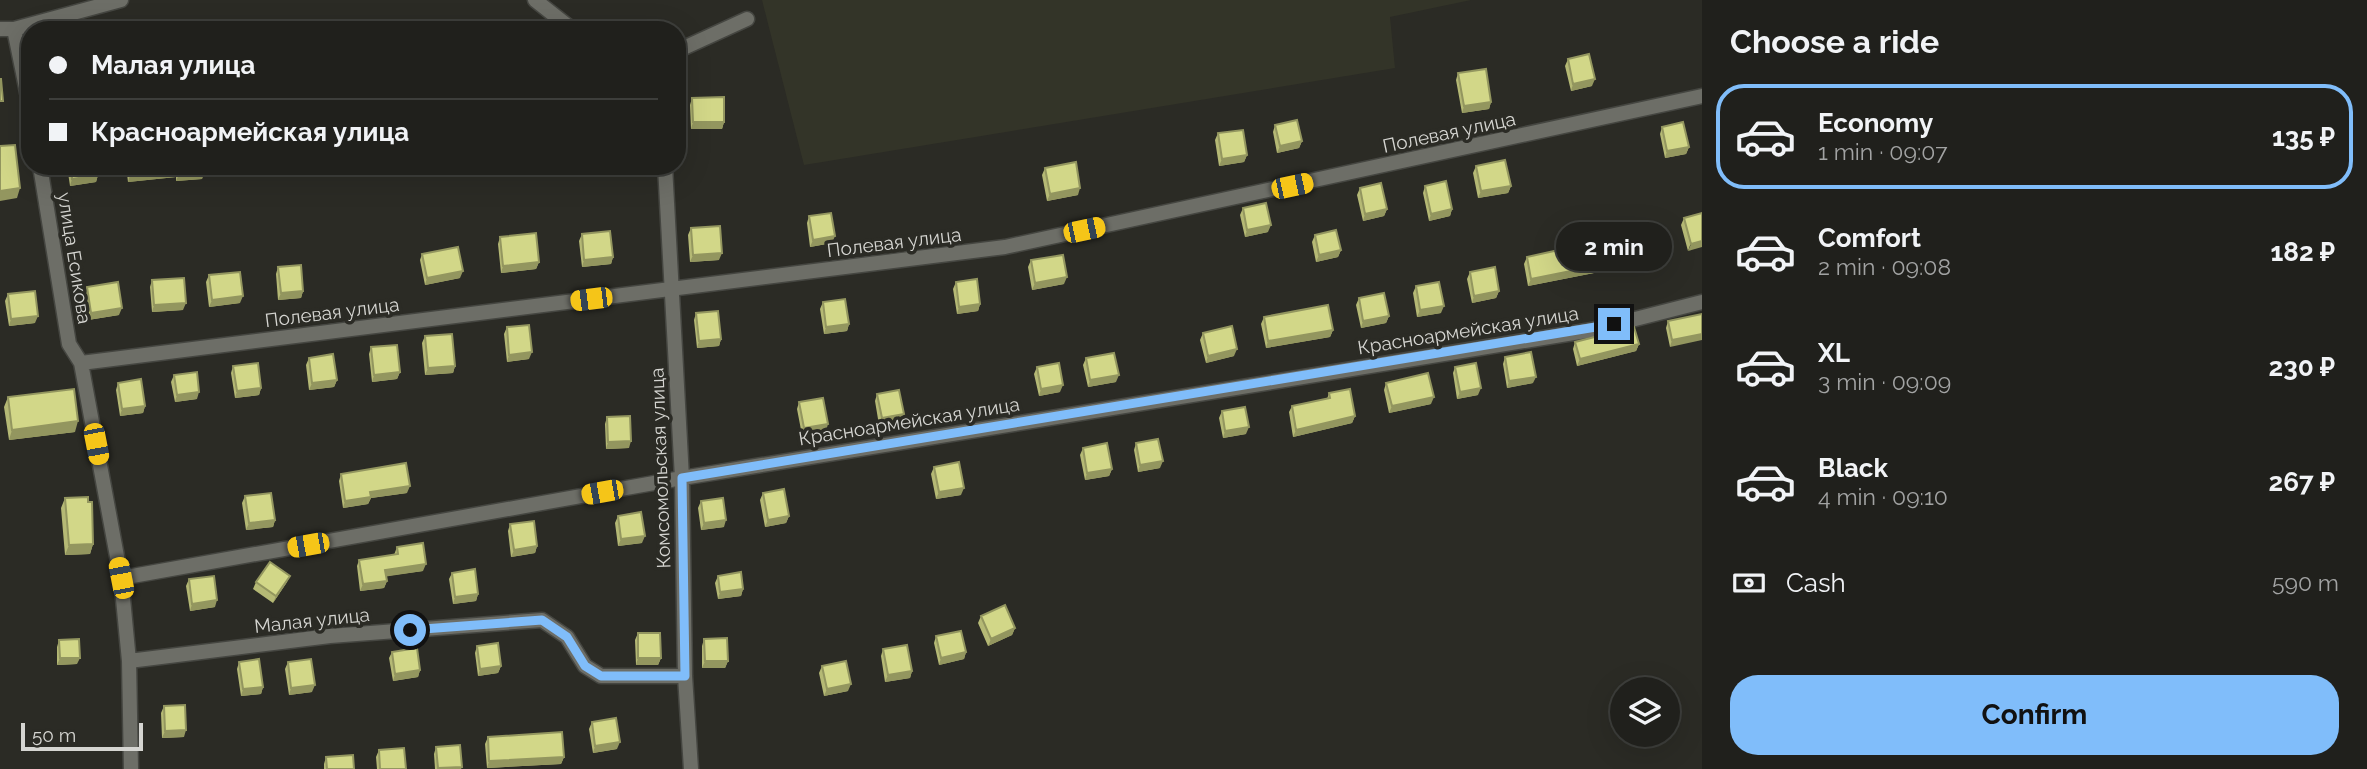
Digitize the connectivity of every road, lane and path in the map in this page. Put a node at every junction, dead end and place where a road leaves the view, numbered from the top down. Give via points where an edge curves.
1 (121, 0) edge
2 (535, 0) edge
3 (747, 19) dead end
4 (38, 21) edge
5 (562, 21) edge
6 (7, 29) edge
7 (686, 47) edge
8 (21, 76) edge
9 (1702, 96) edge
10 (41, 175) edge
11 (665, 175) edge
12 (671, 289) junction
13 (1702, 302) edge
14 (81, 363) junction
15 (682, 478) junction
16 (121, 578) junction
17 (129, 661) junction
18 (685, 676) junction
19 (131, 769) edge
20 (691, 769) edge

1 - 4 street
2 - 5 street
3 - 7 street
6 - 8 street
9 - 12 street, Полевая улица via 1006,247
10 - 14 street, улица Есикова via 69,344
11 - 12 street, Комсомольская улица
12 - 14 street, Полевая улица
12 - 15 street, Комсомольская улица
13 - 15 street, Красноармейская улица via 1592,330
14 - 16 street, улица Есикова
15 - 16 street, Красноармейская улица
15 - 18 street, Комсомольская улица
16 - 17 street, улица Есикова
17 - 18 street, Малая улица via 330,636 542,620 567,637 585,666 601,676
17 - 19 street, улица Есикова
18 - 20 street, Комсомольская улица

